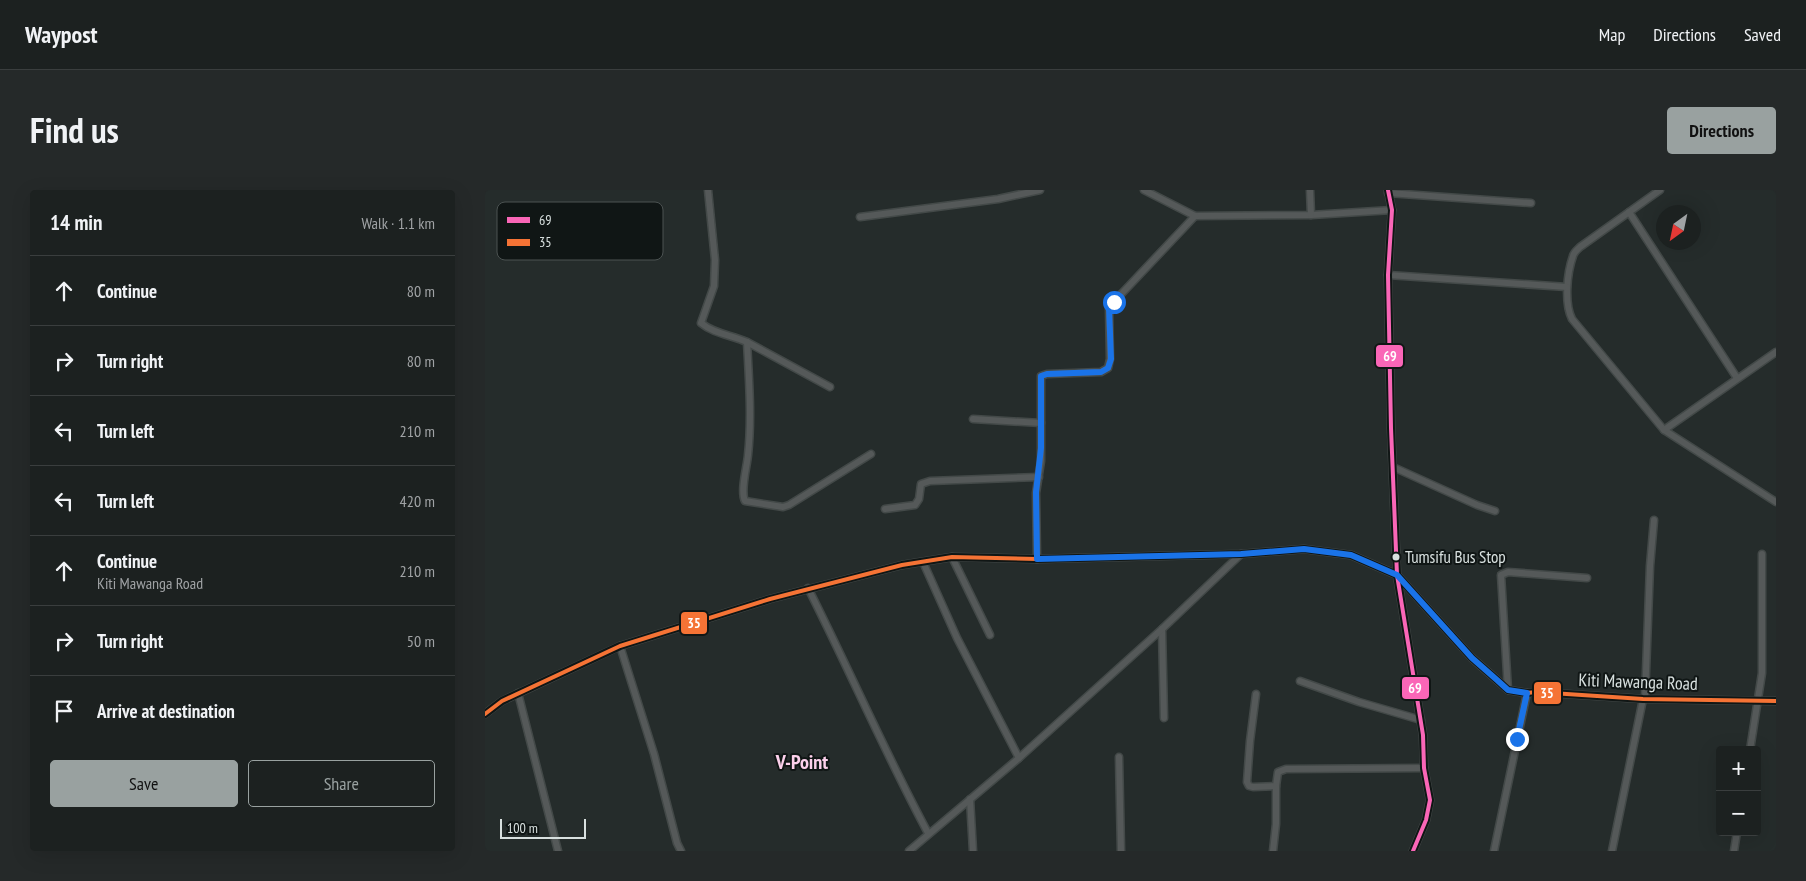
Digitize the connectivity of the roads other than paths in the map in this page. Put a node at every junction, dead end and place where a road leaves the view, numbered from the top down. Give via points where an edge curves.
1 (708, 190) edge
2 (1040, 190) edge
3 (1144, 190) edge
4 (1310, 190) edge
5 (1660, 190) edge
6 (1388, 192) edge
7 (1531, 203) dead end
8 (1392, 210) junction
9 (1629, 212) junction
10 (1311, 215) junction
11 (1195, 216) junction
12 (859, 217) dead end
13 (1388, 275) junction
14 (1567, 287) junction
15 (747, 342) junction
16 (1776, 352) edge
17 (1737, 378) junction
18 (831, 388) dead end
19 (973, 419) dead end
20 (1041, 423) junction
21 (1664, 430) junction
22 (871, 454) dead end
23 (1393, 468) junction
24 (1039, 477) junction
25 (1776, 502) edge
26 (885, 509) dead end
27 (1495, 510) dead end
28 (1654, 520) dead end
29 (1241, 554) junction
30 (1762, 554) dead end
31 (952, 557) junction
32 (1037, 559) junction
33 (923, 562) junction
34 (1397, 575) junction
35 (1587, 578) dead end
36 (808, 588) junction
37 (1162, 629) junction
38 (990, 635) dead end
39 (620, 646) junction
40 (1300, 681) dead end
41 (1508, 690) junction
42 (518, 693) junction
43 (1527, 693) junction
44 (1256, 694) dead end
45 (1644, 699) junction
46 (1759, 701) junction
47 (1776, 701) edge
48 (485, 714) edge
49 (1165, 718) dead end
50 (1421, 720) junction
51 (1752, 746) edge
52 (1119, 757) dead end
53 (1019, 758) junction
54 (1424, 768) junction
55 (1275, 786) junction
56 (970, 799) junction
57 (928, 833) junction
58 (1736, 836) edge
59 (558, 851) edge
60 (681, 851) edge
61 (909, 851) edge
62 (973, 851) edge
63 (1121, 851) edge
64 (1273, 851) edge
65 (1413, 851) edge
66 (1494, 851) edge
67 (1612, 851) edge
68 (1734, 851) edge

1 - 15 street via 715,260 714,286 701,323 710,330
2 - 12 street via 998,199
3 - 11 street
4 - 10 street
5 - 9 street
6 - 7 street
6 - 8 street
8 - 10 street
8 - 13 street
9 - 14 street via 1573,254
9 - 17 street
10 - 11 street
11 - 20 street via 1109,307 1111,359 1108,368 1101,372 1041,376
13 - 14 street
13 - 23 street
14 - 21 street via 1571,319
15 - 18 street
15 - 22 street via 751,399 745,501 789,505
16 - 17 street
17 - 21 street
19 - 20 street
20 - 24 street
21 - 25 street
23 - 27 street
23 - 34 street
24 - 26 street via 929,481 921,484 915,505
24 - 32 street via 1036,492
28 - 45 street
29 - 32 street
29 - 34 street via 1304,549 1351,555
29 - 37 street
30 - 46 street
31 - 32 street
31 - 33 street
31 - 38 street
33 - 36 street
33 - 53 street via 957,638
34 - 41 street via 1472,658
34 - 50 street
35 - 41 street via 1508,572 1501,575
36 - 39 street
36 - 57 street
37 - 49 street
37 - 53 street
39 - 42 street
39 - 60 street
40 - 50 street
41 - 43 street, Kiti Mawanga Road
42 - 48 street via 501,700
42 - 59 street
43 - 45 street, Kiti Mawanga Road
43 - 66 street
44 - 55 street via 1247,782 1253,787
45 - 46 street, Kiti Mawanga Road
45 - 67 street
46 - 47 street, Kiti Mawanga Road
46 - 51 street
50 - 54 street
52 - 63 street
53 - 56 street
54 - 55 street via 1286,769 1277,772
54 - 65 street via 1430,800 1426,820
55 - 64 street via 1277,824
56 - 57 street
56 - 62 street
57 - 61 street
58 - 68 street

